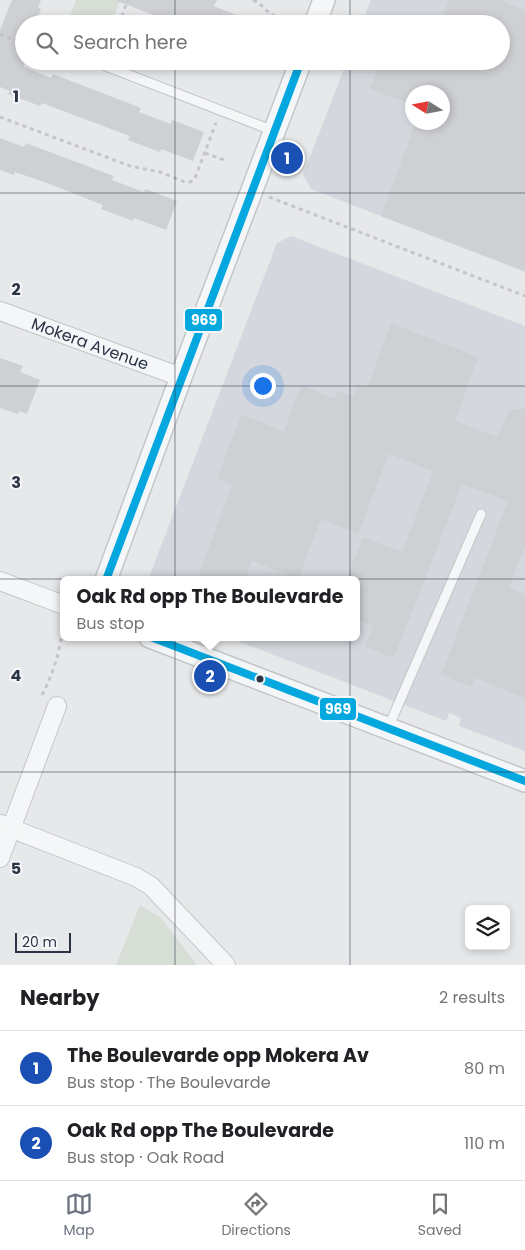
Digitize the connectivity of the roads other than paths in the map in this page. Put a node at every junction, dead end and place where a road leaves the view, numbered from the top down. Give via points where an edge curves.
1 (324, 0) edge
2 (318, 15) edge
3 (117, 70) edge
4 (298, 70) edge
5 (274, 131) junction
6 (0, 312) edge
7 (181, 377) junction
8 (481, 514) dead end
9 (107, 576) edge
10 (0, 581) edge
11 (60, 604) edge
12 (160, 641) edge
13 (57, 706) road end
14 (388, 728) junction
15 (525, 781) edge
16 (6, 826) edge
17 (0, 858) edge
18 (226, 965) edge

1 - 2 street
3 - 5 lane
4 - 5 street
5 - 7 street
6 - 7 street, Mokera Avenue
7 - 9 street
8 - 14 lane
10 - 11 street
12 - 14 street
13 - 16 street
14 - 15 street
16 - 17 street
16 - 18 street via 136,877 151,886

